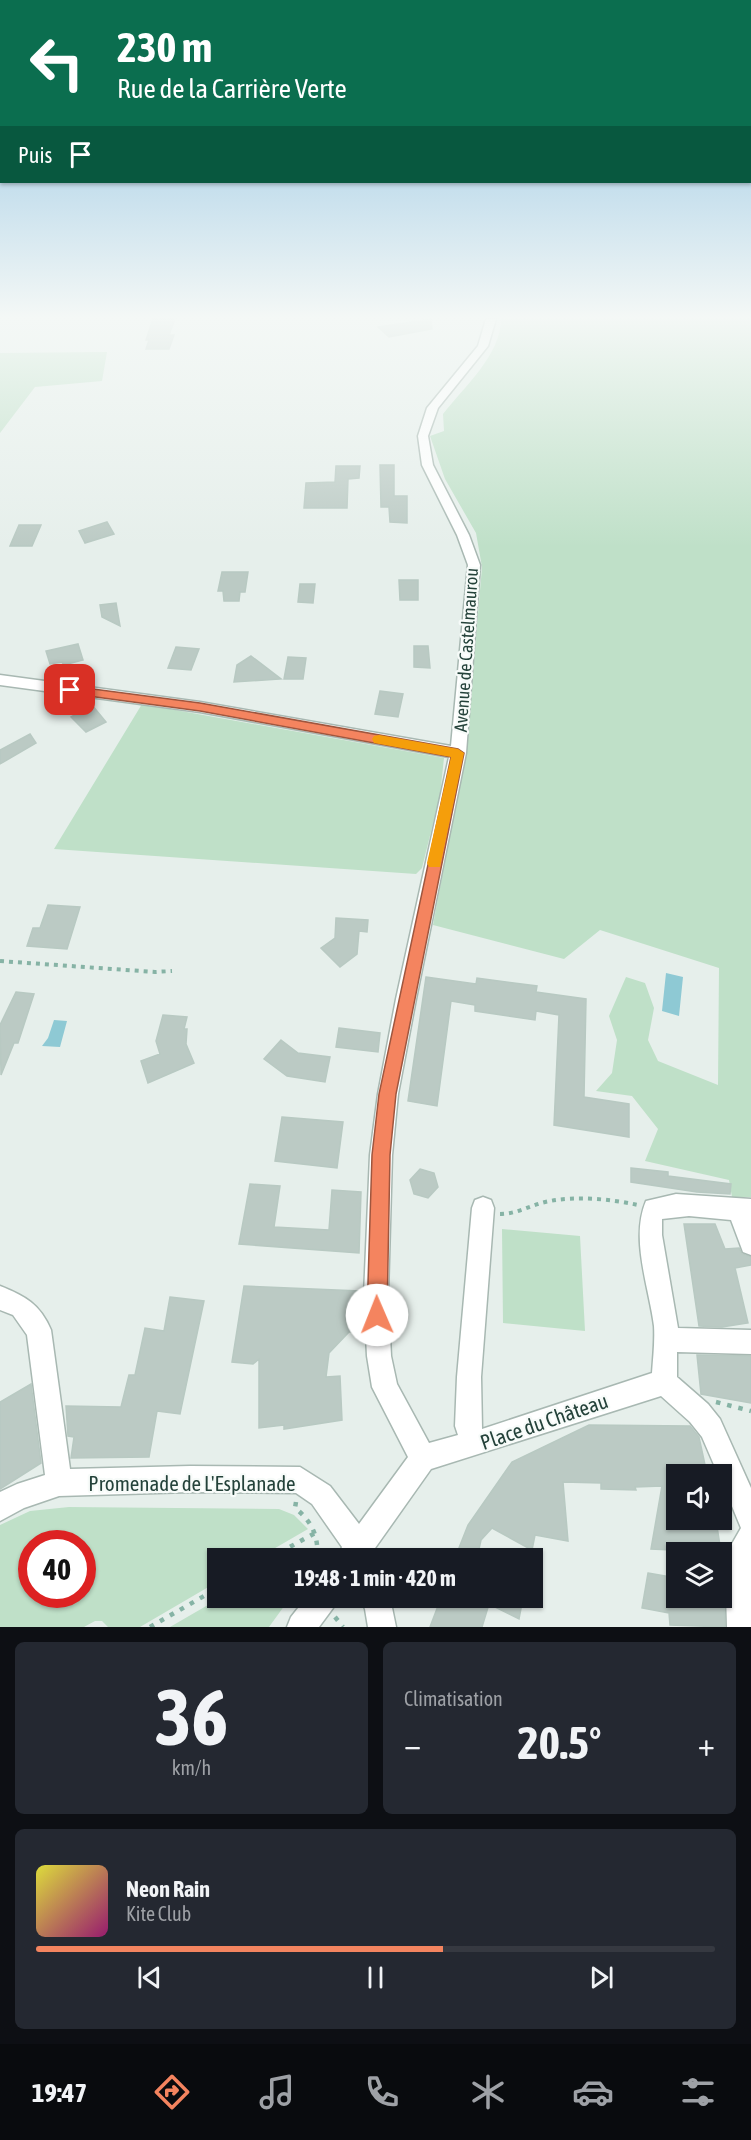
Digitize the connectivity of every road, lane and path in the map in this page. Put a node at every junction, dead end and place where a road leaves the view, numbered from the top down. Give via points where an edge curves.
1 (443, 395) edge
2 (3, 681) edge
3 (458, 753) junction
4 (0, 961) edge
5 (172, 971) dead end
6 (654, 1209) junction
7 (483, 1210) joint
8 (744, 1210) edge
9 (751, 1244) edge
10 (0, 1298) edge
11 (667, 1340) junction
12 (751, 1342) edge
13 (664, 1382) junction
14 (708, 1401) dead end
15 (751, 1411) edge
16 (474, 1444) junction
17 (423, 1458) junction
18 (300, 1480) junction
19 (59, 1483) junction
20 (0, 1508) edge
21 (751, 1519) edge
22 (315, 1533) junction
23 (751, 1538) edge
24 (288, 1548) edge
25 (319, 1548) edge
26 (353, 1548) edge
27 (360, 1548) edge
28 (207, 1594) edge
29 (315, 1608) edge
30 (379, 1608) edge
31 (150, 1627) edge
32 (301, 1627) edge
33 (382, 1627) edge
34 (741, 1627) edge

1 - 3 street, Avenue de Castelmaurou via 430,411 422,439 428,466 469,544 474,565
2 - 3 street via 200,707
3 - 17 street, Avenue de Castelmaurou via 402,1020 381,1155 378,1356 385,1387
4 - 5 path
6 - 7 path via 626,1201 550,1201 512,1214
6 - 8 street via 680,1205
6 - 11 street via 651,1235
7 - 16 street via 469,1377 468,1426
8 - 9 street
10 - 19 street via 21,1307 39,1330
11 - 12 street
11 - 13 street
13 - 16 street, Place du Château
13 - 21 street via 711,1428
14 - 15 path
16 - 17 street, Place du Château
17 - 27 street
18 - 19 street, Promenade de L'Esplanade
18 - 22 path via 295,1508 305,1514
18 - 26 street, Promenade de L'Esplanade via 321,1495
19 - 20 street, Promenade de L'Esplanade via 17,1497
22 - 24 path
22 - 25 path
23 - 34 street via 739,1556
28 - 31 path
29 - 32 street
30 - 33 street

